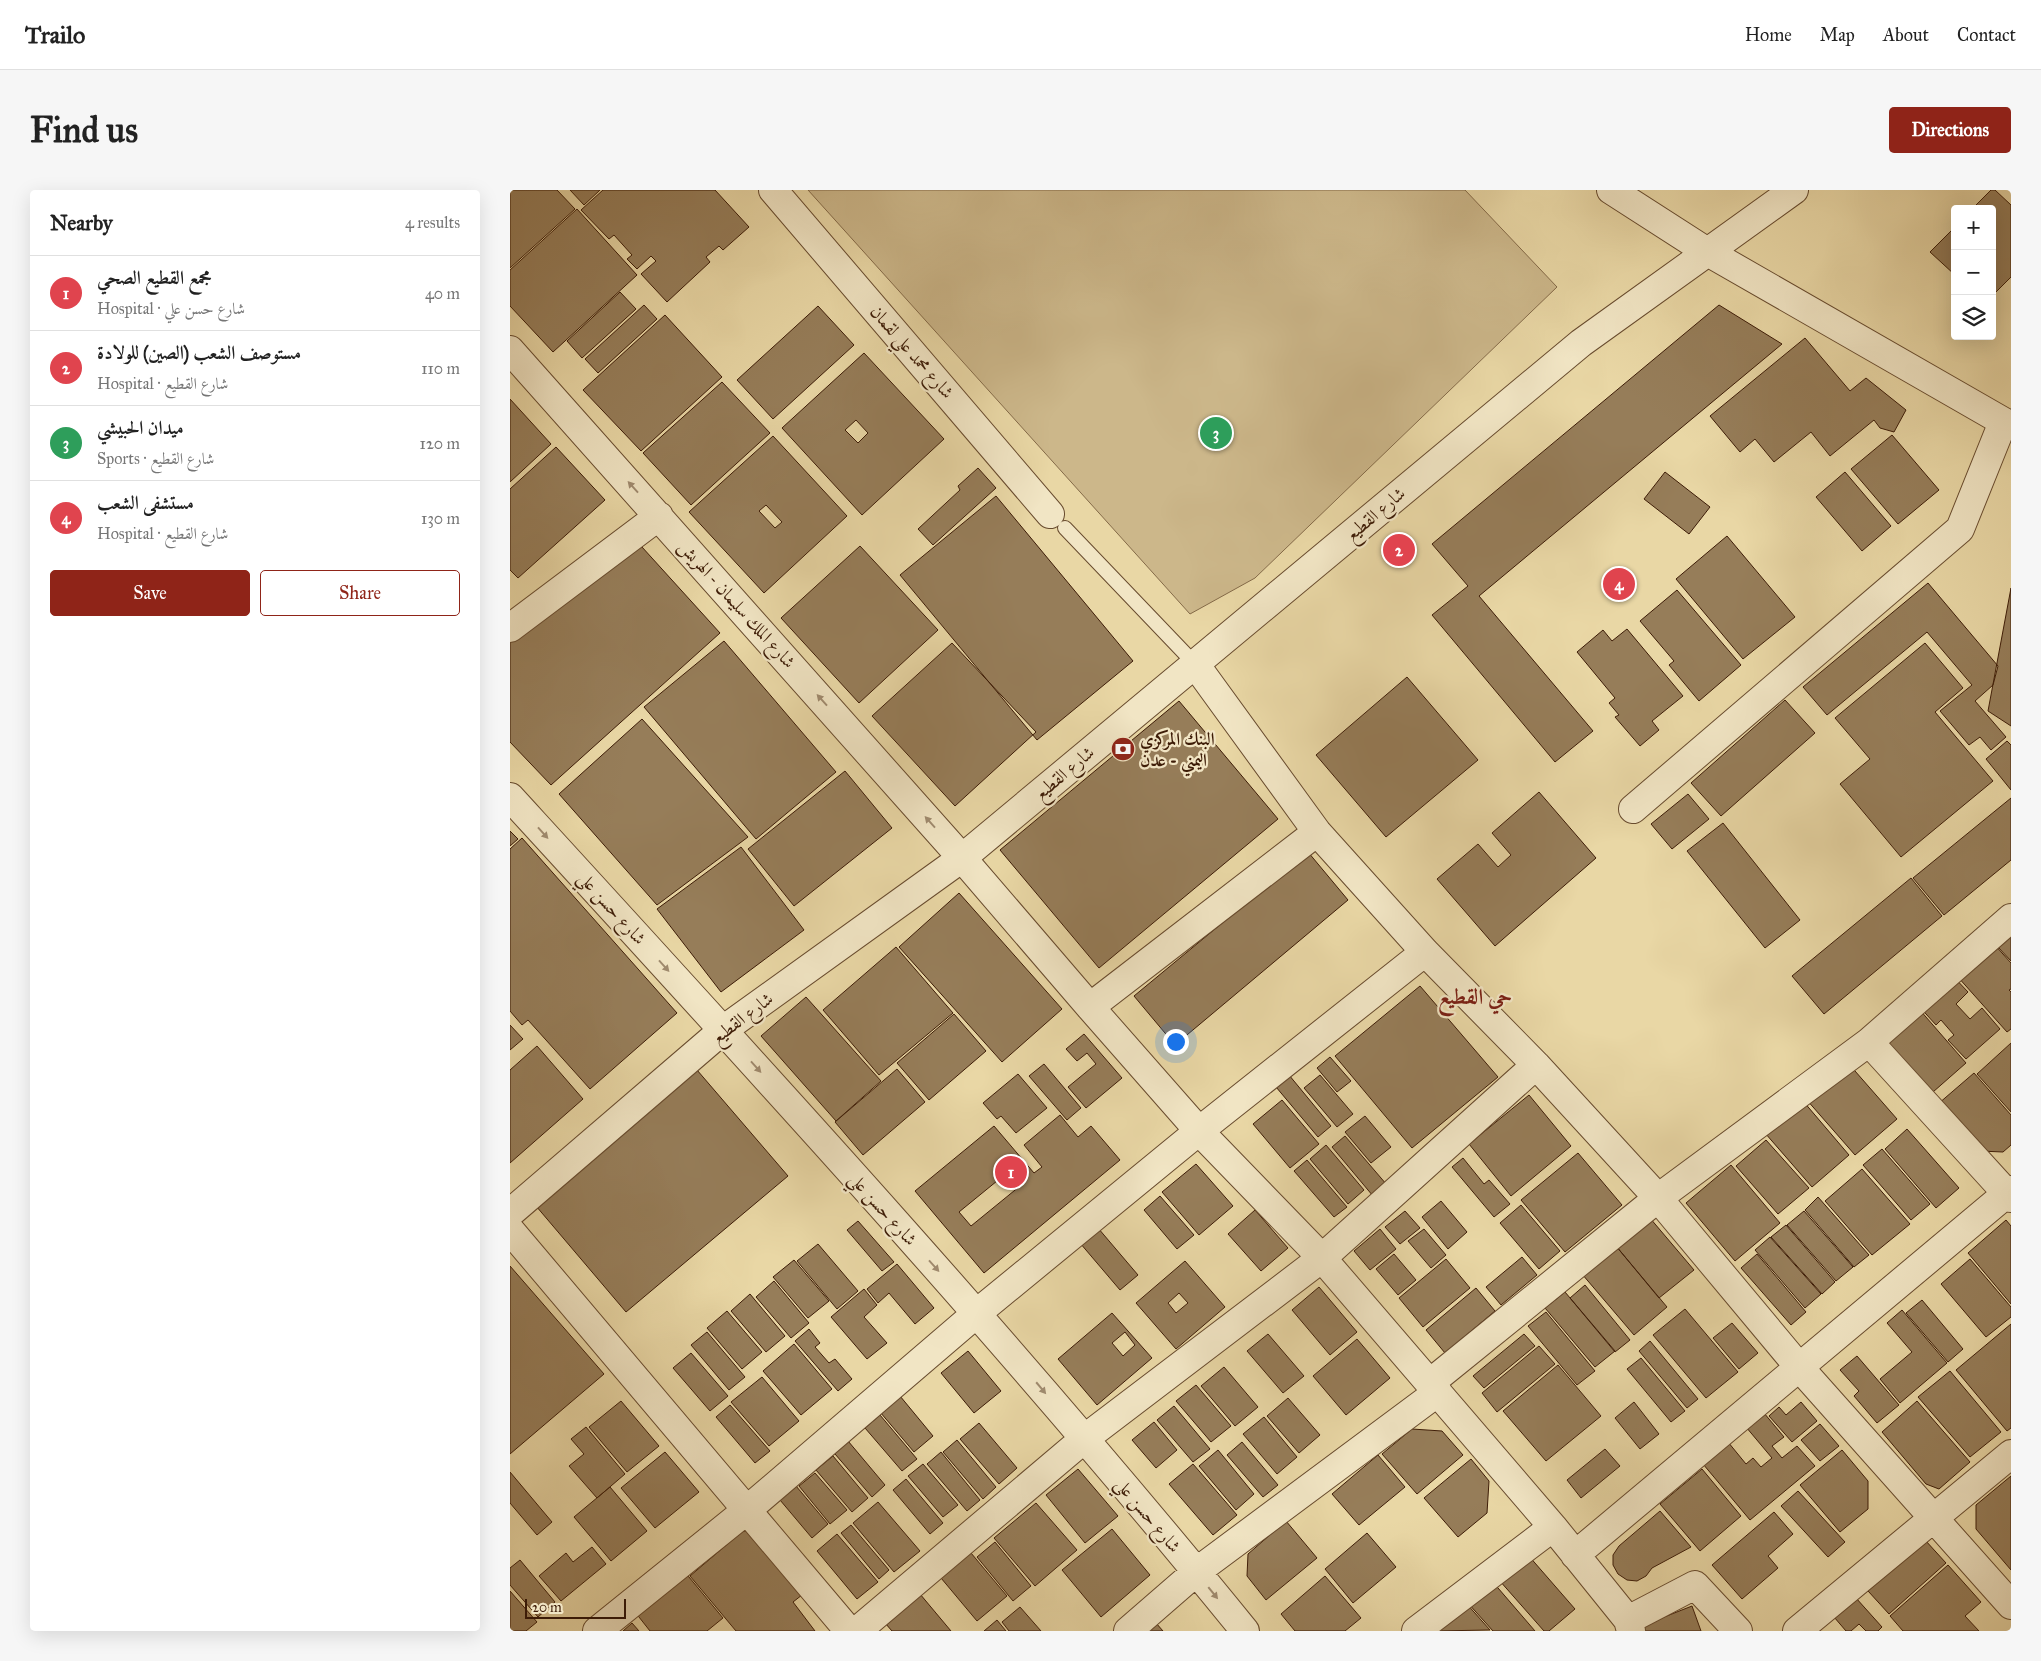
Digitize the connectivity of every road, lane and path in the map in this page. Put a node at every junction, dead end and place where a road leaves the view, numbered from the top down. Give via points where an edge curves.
1 (773, 190) edge
2 (1611, 190) edge
3 (1794, 190) edge
4 (1706, 251) junction
5 (510, 350) edge
6 (2007, 424) edge
7 (658, 516) junction
8 (1057, 521) joint
9 (510, 628) edge
10 (1195, 664) junction
11 (510, 797) edge
12 (1632, 809) dead end
13 (1317, 832) junction
14 (962, 858) junction
15 (2011, 918) edge
16 (1425, 952) junction
17 (1090, 1008) junction
18 (723, 1030) junction
19 (1869, 1042) junction
20 (1536, 1065) junction
21 (1199, 1131) junction
22 (2010, 1194) edge
23 (1658, 1198) junction
24 (510, 1213) edge
25 (510, 1230) edge
26 (1322, 1258) junction
27 (977, 1313) junction
28 (1799, 1367) junction
29 (1434, 1388) junction
30 (1084, 1439) junction
31 (2011, 1454) edge
32 (746, 1510) junction
33 (1933, 1518) junction
34 (1553, 1527) junction
35 (1575, 1555) junction
36 (1196, 1572) junction
37 (2011, 1605) edge
38 (1629, 1625) edge
39 (597, 1631) edge
40 (849, 1631) edge
41 (857, 1631) edge
42 (1128, 1631) edge
43 (1244, 1631) edge
44 (1416, 1631) edge
45 (1738, 1631) edge
46 (1798, 1631) edge

1 - 8 street, شارع محمد علي لقمان
2 - 4 street
3 - 4 street, شارع القطيع
4 - 6 street
4 - 10 street, شارع القطيع via 1581,343
7 -> 5 street, شارع الملك سليمان - الهريش
6 - 12 street via 1960,529
7 - 9 street
14 -> 7 street, شارع الملك سليمان - الهريش
8 - 10 lane
10 - 13 street
10 - 14 street, شارع القطيع
11 -> 18 street, شارع حسن علي
13 - 16 street
13 - 17 street
14 - 17 street, شارع الملك سليمان - الهريش
14 - 18 street, شارع القطيع
15 - 19 street
16 - 20 street
16 - 21 street
17 - 21 street, شارع الملك سليمان - الهريش
18 - 24 street, شارع القطيع
18 -> 27 street, شارع حسن علي
19 - 22 street
19 - 23 street
20 - 23 street
20 - 26 street
21 - 26 street, شارع الملك سليمان - الهريش
21 - 27 street
22 - 28 street
23 - 28 street
23 - 29 street
25 - 32 street
26 - 29 street, شارع الملك سليمان - الهريش
26 - 30 street
27 -> 30 street, شارع حسن علي
27 - 32 street
28 - 33 street
28 - 35 street
29 - 34 street, شارع الملك سليمان - الهريش
29 - 36 street
30 - 36 street, شارع حسن علي
30 - 41 street
31 - 33 street
32 - 39 street
32 - 40 street
33 - 37 street
33 - 46 street
34 - 35 street, شارع الملك سليمان - الهريش
34 - 44 street
35 - 38 street, شارع الملك سليمان - الهريش
36 - 42 street
36 -> 43 street, شارع حسن علي
38 - 45 street via 1695,1585

